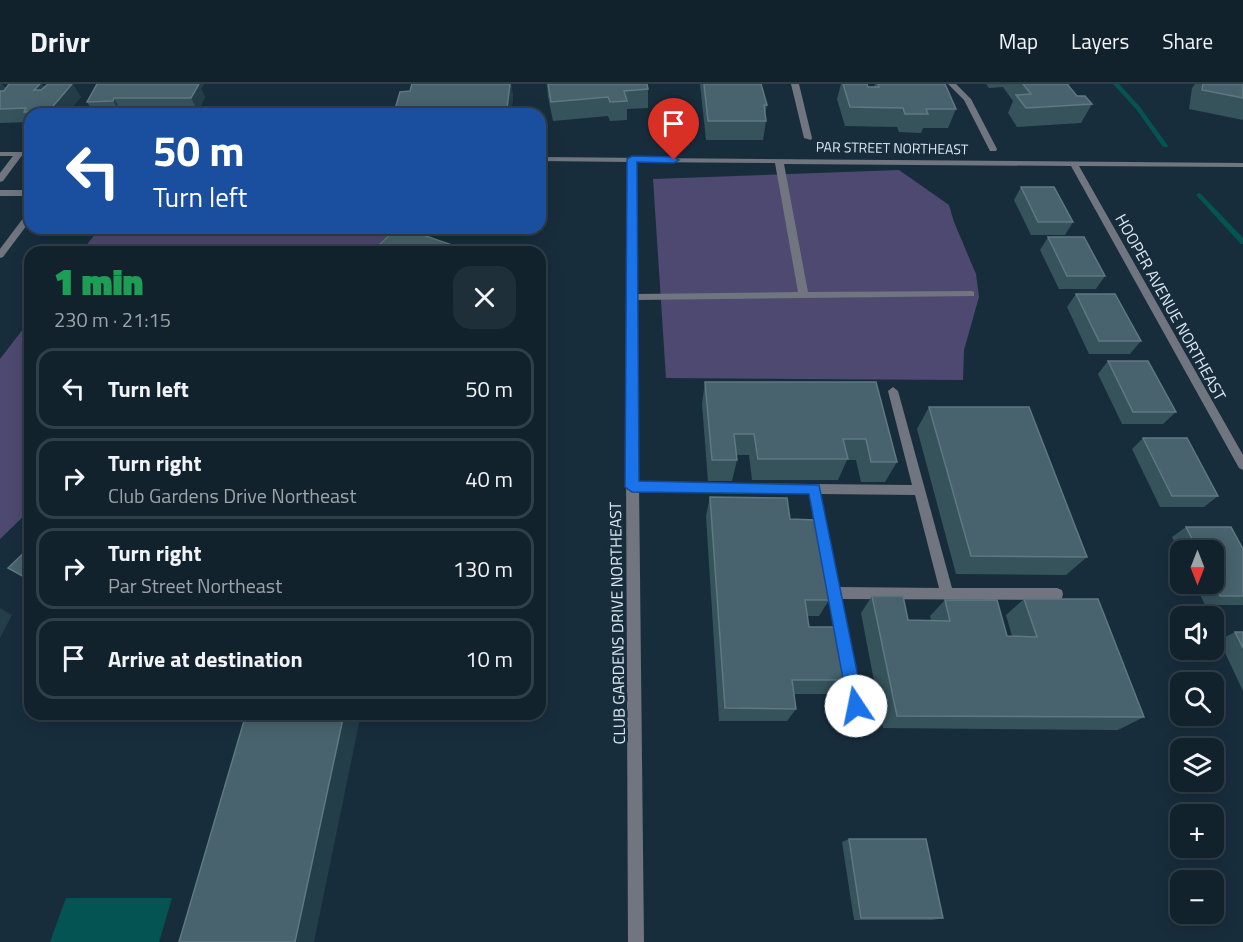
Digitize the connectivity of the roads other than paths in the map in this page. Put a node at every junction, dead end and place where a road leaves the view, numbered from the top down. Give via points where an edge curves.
1 (795, 84) edge
2 (952, 84) edge
3 (808, 138) dead end
4 (993, 148) dead end
5 (0, 154) edge
6 (19, 154) junction
7 (24, 154) edge
8 (546, 159) edge
9 (632, 159) junction
10 (779, 161) junction
11 (1073, 163) junction
12 (1243, 165) edge
13 (0, 179) edge
14 (0, 193) edge
15 (24, 193) edge
16 (24, 223) edge
17 (0, 255) edge
18 (971, 294) dead end
19 (804, 296) junction
20 (632, 297) junction
21 (893, 391) dead end
22 (1243, 465) edge
23 (632, 487) junction
24 (814, 489) junction
25 (920, 490) junction
26 (833, 593) junction
27 (948, 593) junction
28 (1057, 594) dead end
29 (856, 706) dead end
30 (636, 942) edge

1 - 3 street
2 - 4 street via 967,99
5 - 6 street
6 - 7 street
6 - 13 street
8 - 9 street, PAR STREET NORTHEAST
9 - 10 street, PAR STREET NORTHEAST
9 - 20 street, CLUB GARDENS DRIVE NORTHEAST
10 - 11 street, PAR STREET NORTHEAST
10 - 19 street
11 - 12 street, PAR STREET NORTHEAST
11 - 22 street, HOOPER AVENUE NORTHEAST
14 - 15 street
16 - 17 street
18 - 19 street
19 - 20 street
20 - 23 street, CLUB GARDENS DRIVE NORTHEAST
21 - 25 street
23 - 24 street
23 - 30 street, CLUB GARDENS DRIVE NORTHEAST
24 - 25 street
24 - 26 street
25 - 27 street
26 - 27 street
26 - 29 street
27 - 28 street

